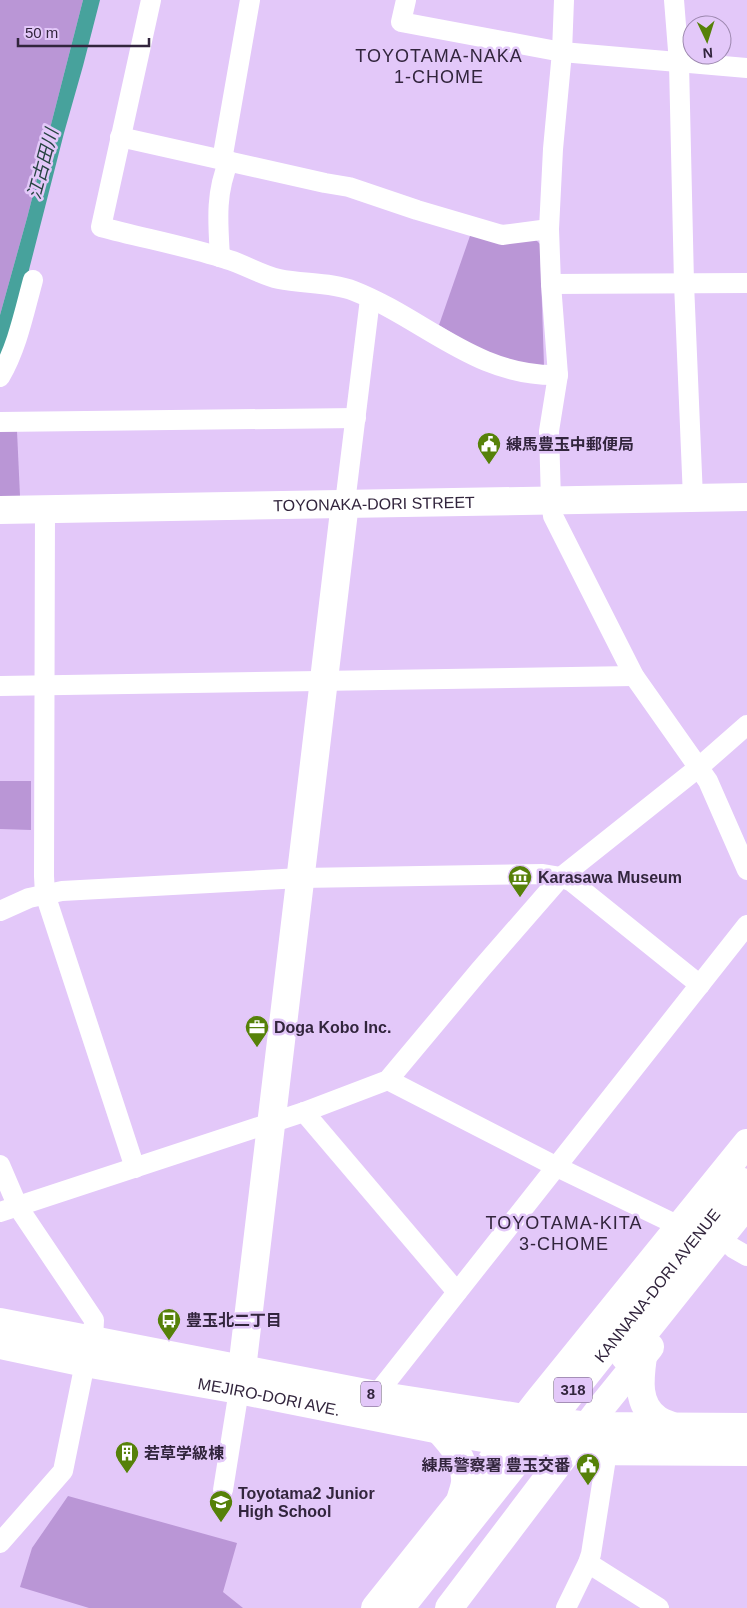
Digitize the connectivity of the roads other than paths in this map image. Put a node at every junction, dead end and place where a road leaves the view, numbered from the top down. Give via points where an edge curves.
1 (151, 0) edge
2 (250, 0) edge
3 (406, 0) edge
4 (564, 0) edge
5 (674, 0) edge
6 (562, 52) junction
7 (679, 63) junction
8 (747, 68) edge
9 (120, 137) junction
10 (225, 161) junction
11 (549, 229) junction
12 (220, 257) junction
13 (33, 280) dead end
14 (684, 283) junction
15 (747, 283) edge
16 (551, 284) junction
17 (370, 299) junction
18 (558, 375) junction
19 (0, 377) edge
20 (356, 418) junction
21 (0, 422) edge
22 (747, 497) edge
23 (694, 498) junction
24 (551, 501) junction
25 (345, 503) junction
26 (45, 509) junction
27 (0, 510) edge
28 (634, 676) junction
29 (324, 682) junction
30 (44, 685) junction
31 (0, 686) edge
32 (747, 725) edge
33 (698, 768) junction
34 (747, 870) edge
35 (561, 877) junction
36 (301, 878) junction
37 (45, 894) junction
38 (0, 911) edge
39 (747, 925) edge
40 (700, 985) junction
41 (388, 1080) junction
42 (304, 1112) junction
43 (272, 1122) junction
44 (747, 1143) edge
45 (0, 1165) edge
46 (557, 1167) junction
47 (135, 1168) junction
48 (747, 1173) edge
49 (747, 1204) edge
50 (9, 1210) edge
51 (679, 1226) junction
52 (742, 1245) edge
53 (457, 1292) junction
54 (0, 1322) edge
55 (0, 1345) edge
56 (89, 1351) junction
57 (643, 1356) junction
58 (240, 1379) junction
59 (376, 1395) junction
60 (524, 1418) junction
61 (588, 1426) junction
62 (672, 1426) junction
63 (747, 1426) edge
64 (438, 1430) junction
65 (506, 1442) junction
66 (569, 1451) junction
67 (607, 1452) junction
68 (747, 1452) edge
69 (223, 1490) dead end
70 (465, 1496) junction
71 (514, 1522) junction
72 (0, 1543) edge
73 (588, 1564) junction
74 (375, 1608) edge
75 (400, 1608) edge
76 (424, 1608) edge
77 (449, 1608) edge
78 (566, 1608) edge
79 (658, 1608) edge

1 - 9 street
2 - 10 street
3 - 6 street via 401,22
4 - 6 street
5 - 7 street
6 - 7 street
6 - 11 street
7 - 8 street
7 - 14 street
9 - 10 street
9 - 12 street via 101,227
10 - 11 street via 349,187 502,235
10 - 12 street via 218,201
11 - 16 street
12 - 17 street via 277,278 352,290
13 - 19 street via 14,344
14 - 15 street
14 - 16 street
14 - 23 street
16 - 18 street
17 - 18 street via 489,363 538,375
17 - 20 street
18 - 24 street via 549,432
20 - 21 street
20 - 25 street
22 - 23 main road, TOYONAKA-DORI STREET
23 - 24 main road, TOYONAKA-DORI STREET
24 - 25 main road, TOYONAKA-DORI STREET
24 - 28 street via 553,516
25 - 26 main road, TOYONAKA-DORI STREET
25 - 29 main road
26 - 27 main road, TOYONAKA-DORI STREET
26 - 30 street
28 - 29 street
28 - 33 street
29 - 30 street
29 - 36 main road
30 - 31 street
30 - 37 street
32 - 33 street
33 - 34 street via 708,780
33 - 35 street
35 - 36 street via 543,874
35 - 40 street via 572,882
35 - 41 street
36 - 37 street
36 - 43 main road
37 - 38 street
37 - 47 street
39 - 40 street
40 - 46 street
41 - 42 street
41 - 46 street
42 - 43 street
42 - 53 street
43 - 47 street
43 - 58 main road
44 - 51 main road
45 - 50 street
46 - 51 street
46 - 53 street
47 - 50 street
48 - 75 main road, KANNANA-DORI AVENUE / 318
49 - 76 main road, KANNANA-DORI AVENUE / 318
50 - 56 street via 94,1320
51 - 60 main road
52 - 57 main road
53 - 59 street
54 - 56 main road, MEJIRO-DORI AVE. / 8
55 - 56 main road, MEJIRO-DORI AVE. / 8
56 - 58 main road, MEJIRO-DORI AVE. / 8
56 - 72 street via 63,1471
57 - 61 main road
57 - 62 main road via 640,1380 647,1409 657,1419
58 - 59 main road, MEJIRO-DORI AVE. / 8
58 - 64 main road, MEJIRO-DORI AVE. / 8
58 - 69 street
59 - 60 main road, MEJIRO-DORI AVE. / 8
60 - 61 main road, MEJIRO-DORI AVE. / 8
60 - 65 main road
61 - 62 main road, MEJIRO-DORI AVE. / 8
61 - 66 main road
62 - 63 main road, MEJIRO-DORI AVE. / 8
64 - 65 main road, MEJIRO-DORI AVE. / 8
64 - 70 main road via 452,1444 461,1461 466,1480
65 - 66 main road, MEJIRO-DORI AVE. / 8
65 - 70 main road
66 - 67 main road, MEJIRO-DORI AVE. / 8
66 - 71 main road
67 - 68 main road, MEJIRO-DORI AVE. / 8
67 - 73 street
70 - 71 main road
70 - 74 main road
71 - 77 main road
73 - 78 street
73 - 79 street

